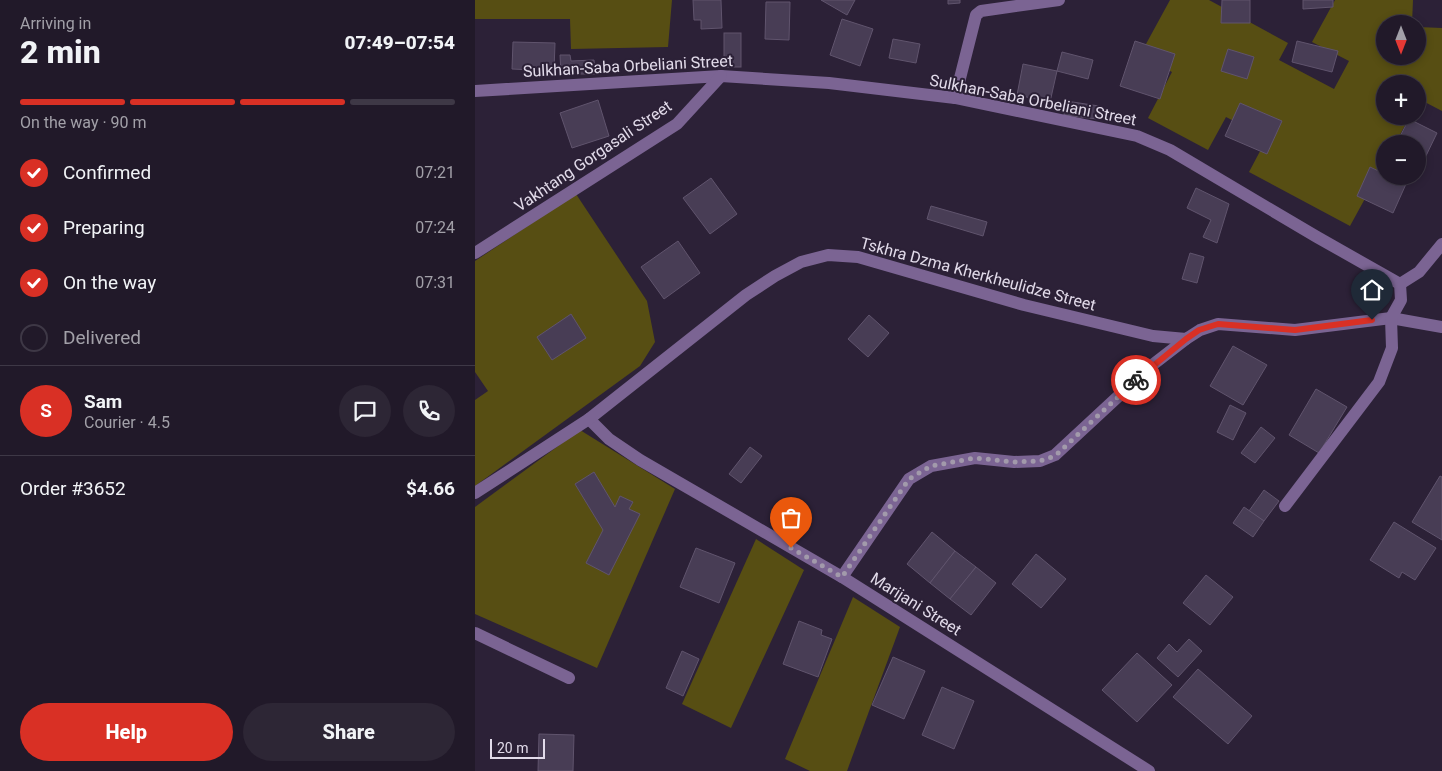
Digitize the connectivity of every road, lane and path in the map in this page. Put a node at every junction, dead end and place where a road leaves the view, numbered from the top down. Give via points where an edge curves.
1 (1059, 0) edge
2 (721, 76) junction
3 (475, 91) edge
4 (955, 98) junction
5 (1442, 244) edge
6 (475, 253) edge
7 (1401, 284) junction
8 (1391, 318) junction
9 (1442, 327) edge
10 (1186, 339) junction
11 (589, 419) junction
12 (475, 492) edge
13 (1285, 506) dead end
14 (842, 577) junction
15 (475, 632) edge
16 (569, 678) dead end
17 (1149, 771) edge

1 - 4 street via 981,10 976,15
2 - 3 street, Sulkhan-Saba Orbeliani Street
2 - 4 street, Sulkhan-Saba Orbeliani Street via 829,83
2 - 6 street, Vakhtang Gorgasali Street via 677,124
4 - 7 street, Sulkhan-Saba Orbeliani Street via 1137,136 1171,150
5 - 7 street via 1419,272
7 - 8 street via 1401,300
8 - 9 street
8 - 10 street via 1295,330 1218,324 1199,330
8 - 13 street via 1392,348 1379,382
10 - 11 street, Tskhra Dzma Kherkheulidze Street via 1153,336 1024,305 858,257 828,255 801,262 746,295
10 - 14 street via 1151,366 1055,456 1040,461 1014,462 975,458 931,466 909,479
11 - 12 street, Tskhra Dzma Kherkheulidze Street
11 - 14 street, Marijani Street via 609,439 640,460
14 - 17 street, Marijani Street
15 - 16 street

